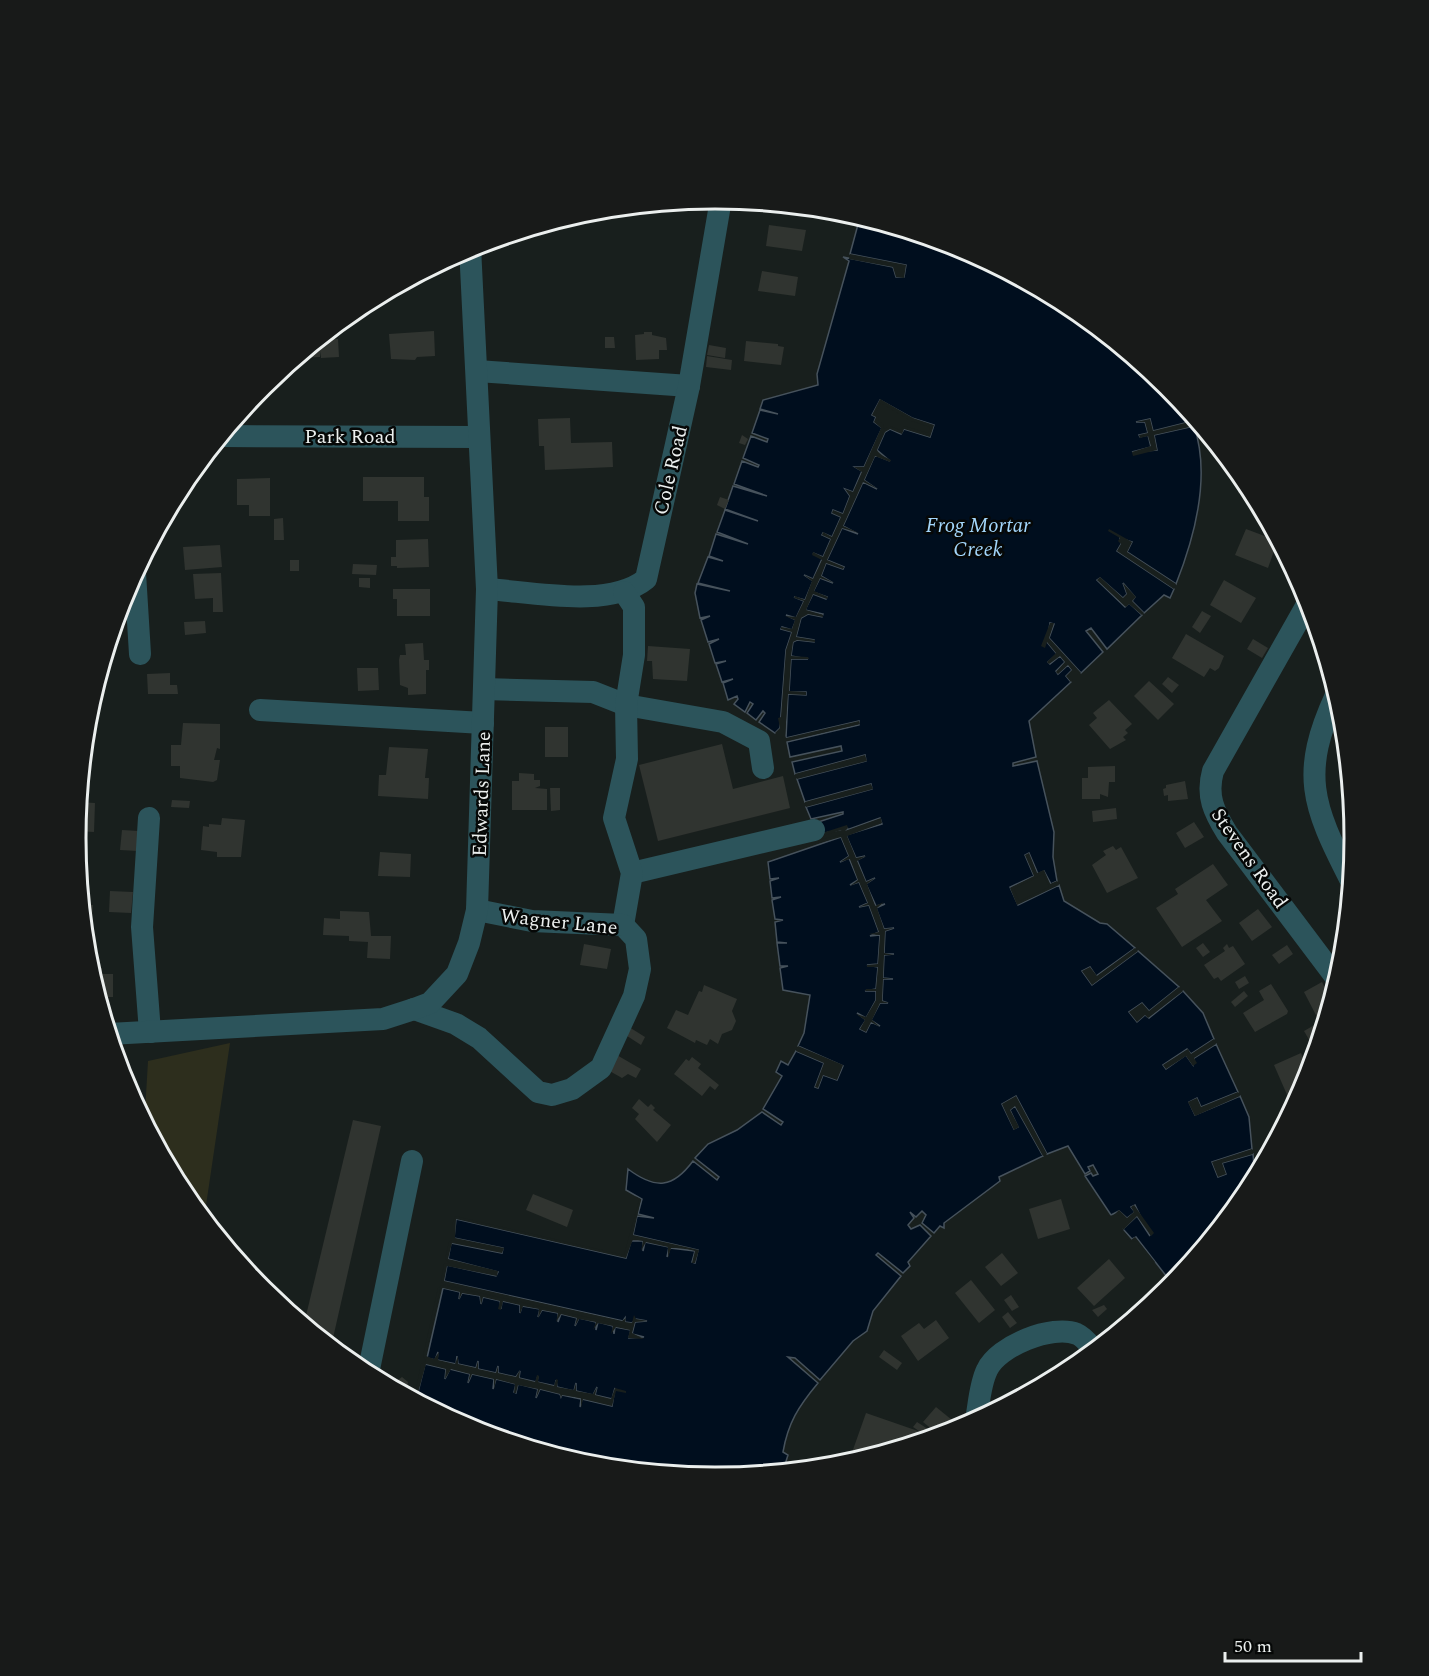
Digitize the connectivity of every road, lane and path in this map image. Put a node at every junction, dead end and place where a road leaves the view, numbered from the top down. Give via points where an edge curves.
1 (718, 209) edge
2 (471, 258) edge
3 (477, 371) junction
4 (689, 386) junction
5 (231, 436) edge
6 (479, 437) junction
7 (487, 589) junction
8 (136, 590) edge
9 (624, 592) junction
10 (1302, 614) edge
11 (140, 654) dead end
12 (484, 689) junction
13 (626, 705) junction
14 (1330, 709) edge
15 (260, 710) dead end
16 (483, 723) junction
17 (763, 768) dead end
18 (149, 818) dead end
19 (814, 830) dead end
20 (1343, 864) edge
21 (632, 873) junction
22 (477, 910) junction
23 (623, 925) junction
24 (1329, 969) edge
25 (414, 1009) junction
26 (150, 1032) junction
27 (117, 1034) edge
28 (412, 1161) dead end
29 (1088, 1343) edge
30 (370, 1364) edge
31 (978, 1409) edge

1 - 4 street, Cole Road
2 - 3 street, Edwards Lane
3 - 4 street
3 - 6 street, Edwards Lane
4 - 9 street, Cole Road via 646,579
5 - 6 street, Park Road
6 - 7 street, Edwards Lane
7 - 9 street via 583,596
7 - 12 street, Edwards Lane
8 - 11 street
9 - 13 street via 634,607 634,655
10 - 24 street, Stevens Road via 1213,771 1209,786 1216,814 1227,833
12 - 13 street via 592,692
12 - 16 street, Edwards Lane
13 - 17 street via 723,722 759,741
13 - 21 street via 627,759 614,818
14 - 20 street via 1317,748 1315,795 1320,819
15 - 16 street
16 - 22 street, Edwards Lane
18 - 26 street via 142,927
19 - 21 street
21 - 23 street
22 - 23 street, Wagner Lane via 532,921
22 - 25 street, Edwards Lane via 457,974 430,1003
23 - 25 street, Wagner Lane via 636,939 640,969 634,996 601,1068 572,1089 552,1095 538,1092 480,1038 456,1024
25 - 26 street, Edwards Lane via 383,1019
26 - 27 street, Edwards Lane
28 - 30 street
29 - 31 street via 1082,1336 1062,1331 1015,1344 986,1371

